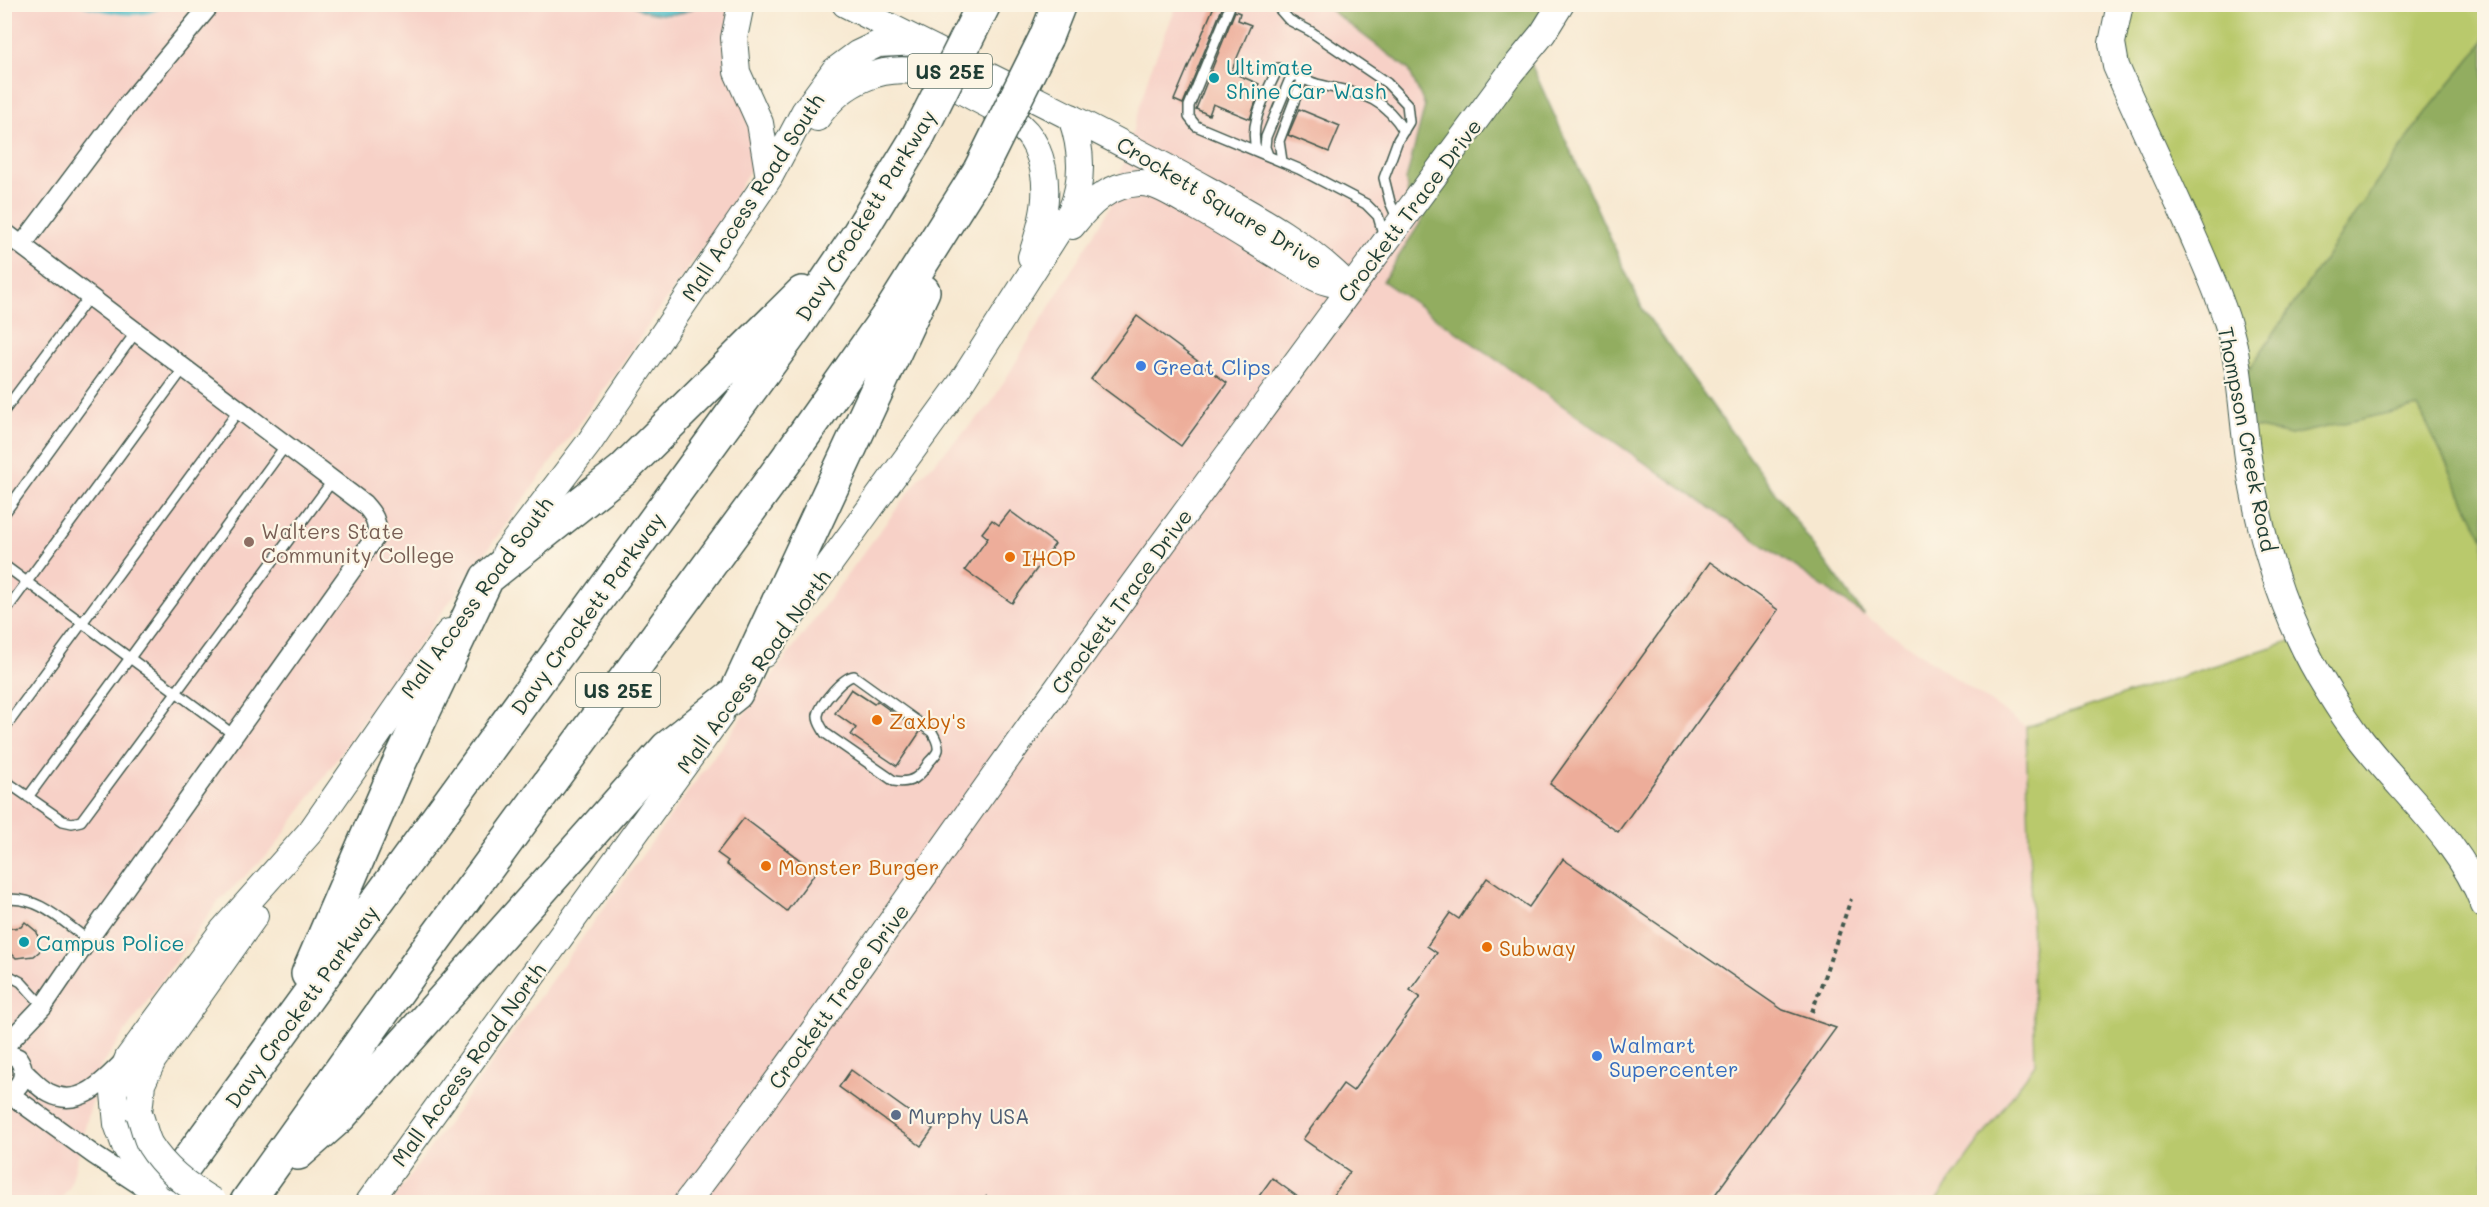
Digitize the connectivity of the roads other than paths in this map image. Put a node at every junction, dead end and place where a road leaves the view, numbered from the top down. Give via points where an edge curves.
1 (211, 4) edge
2 (741, 4) edge
3 (845, 4) edge
4 (984, 4) edge
5 (1059, 4) edge
6 (1231, 4) edge
7 (1275, 4) edge
8 (1561, 4) edge
9 (2120, 4) edge
10 (919, 42) junction
11 (1292, 74) junction
12 (1304, 78) junction
13 (1071, 117) junction
14 (1404, 131) junction
15 (1257, 151) junction
16 (1268, 155) junction
17 (1282, 161) junction
18 (980, 170) junction
19 (770, 178) junction
20 (4, 232) edge
21 (1392, 232) junction
22 (856, 238) junction
23 (22, 245) junction
24 (1350, 288) junction
25 (89, 297) junction
26 (1018, 297) junction
27 (136, 332) junction
28 (184, 368) junction
29 (239, 410) junction
30 (4, 411) edge
31 (286, 445) junction
32 (333, 480) junction
33 (4, 514) edge
34 (4, 566) edge
35 (487, 578) junction
36 (28, 583) junction
37 (4, 614) edge
38 (81, 623) junction
39 (130, 658) junction
40 (177, 693) junction
41 (736, 693) junction
42 (814, 710) dead end
43 (819, 724) junction
44 (4, 729) edge
45 (234, 735) junction
46 (4, 780) edge
47 (28, 797) junction
48 (311, 831) junction
49 (4, 900) edge
50 (2484, 905) edge
51 (88, 940) junction
52 (4, 974) edge
53 (44, 1006) junction
54 (285, 1028) junction
55 (4, 1047) edge
56 (128, 1058) junction
57 (16, 1061) edge
58 (6, 1093) edge
59 (128, 1118) junction
60 (375, 1193) edge
61 (253, 1195) edge
62 (160, 1201) edge
63 (214, 1203) edge
64 (359, 1203) edge
65 (687, 1203) edge

1 - 23 street via 128,104
2 - 19 street via 734,38 735,62 759,123
3 - 10 street, Crockett Square Drive
4 - 22 highway, Davy Crockett Parkway / US 25E, bridge via 917,138
5 - 18 highway, US 25E, bridge
6 - 15 lane via 1189,106 1190,117 1197,126
7 - 14 lane via 1289,20 1387,83 1407,104 1409,122
8 - 21 street, Crockett Trace Drive
9 - 50 street, Thompson Creek Road via 2112,43 2116,66 2190,230 2234,346 2260,526 2299,638 2362,740 2447,839
10 - 13 street, Crockett Square Drive
10 - 19 street, Mall Access Road South via 878,44 834,71 804,112
11 - 12 lane
11 - 15 lane via 1278,68 1256,121
11 - 16 lane via 1266,137
12 - 14 lane via 1378,101 1394,113
12 - 17 lane via 1279,141
13 - 24 street, Crockett Square Drive via 1292,240 1328,264
13 - 26 street, Mall Access Road North via 1079,151 1077,198
14 - 21 lane via 1384,178
15 - 16 lane
16 - 17 lane
17 - 21 lane via 1366,204
18 - 41 highway
18 - 61 highway, US 25E via 892,310 793,450
19 - 26 street via 798,148 820,114 864,77 892,70 929,75 1014,121 1029,134 1036,147 1047,199
19 - 35 street, Mall Access Road South via 589,442
20 - 23 street
21 - 24 street, Crockett Trace Drive
22 - 35 highway via 623,470
22 - 54 highway, Davy Crockett Parkway / US 25E via 727,424
23 - 25 street
24 - 26 street, Crockett Square Drive via 1318,279 1228,224 1162,189 1142,183 1123,185 1094,201
24 - 65 street, Crockett Trace Drive
25 - 27 street
25 - 30 lane
26 - 41 street, Mall Access Road North via 891,482
27 - 28 street
27 - 33 lane
28 - 29 street
28 - 36 lane
29 - 31 street
29 - 38 lane
31 - 32 street
31 - 39 lane
32 - 40 lane
32 - 45 street via 372,514 376,536
34 - 36 lane
35 - 48 street, Mall Access Road South
35 - 54 highway via 396,770
36 - 37 lane
36 - 38 lane
38 - 39 lane
38 - 44 lane
39 - 40 lane
39 - 47 lane
40 - 45 lane
40 - 47 lane via 81,820 63,820
41 - 60 street, Mall Access Road North
41 - 61 highway via 667,748 340,1116
42 - 43 lane via 813,718
43 - 43 lane via 825,733 894,781 913,781 938,750 932,732 854,676 843,680 830,696 818,713
45 - 51 street
46 - 47 lane
48 - 56 street, Mall Access Road South via 223,930
48 - 59 street via 285,874 153,1060
49 - 51 lane via 14,898 38,904
51 - 53 street
52 - 53 lane via 21,982
53 - 55 street
53 - 57 street
54 - 62 highway, Davy Crockett Parkway / US 25E
56 - 57 street via 81,1097 66,1098 49,1094
56 - 59 street, Mall Access Road South via 114,1093
57 - 58 street via 20,1085
58 - 62 street
59 - 62 street, Mall Access Road South via 125,1146
59 - 63 street, bridge via 165,1165
60 - 64 street, Mall Access Road North

